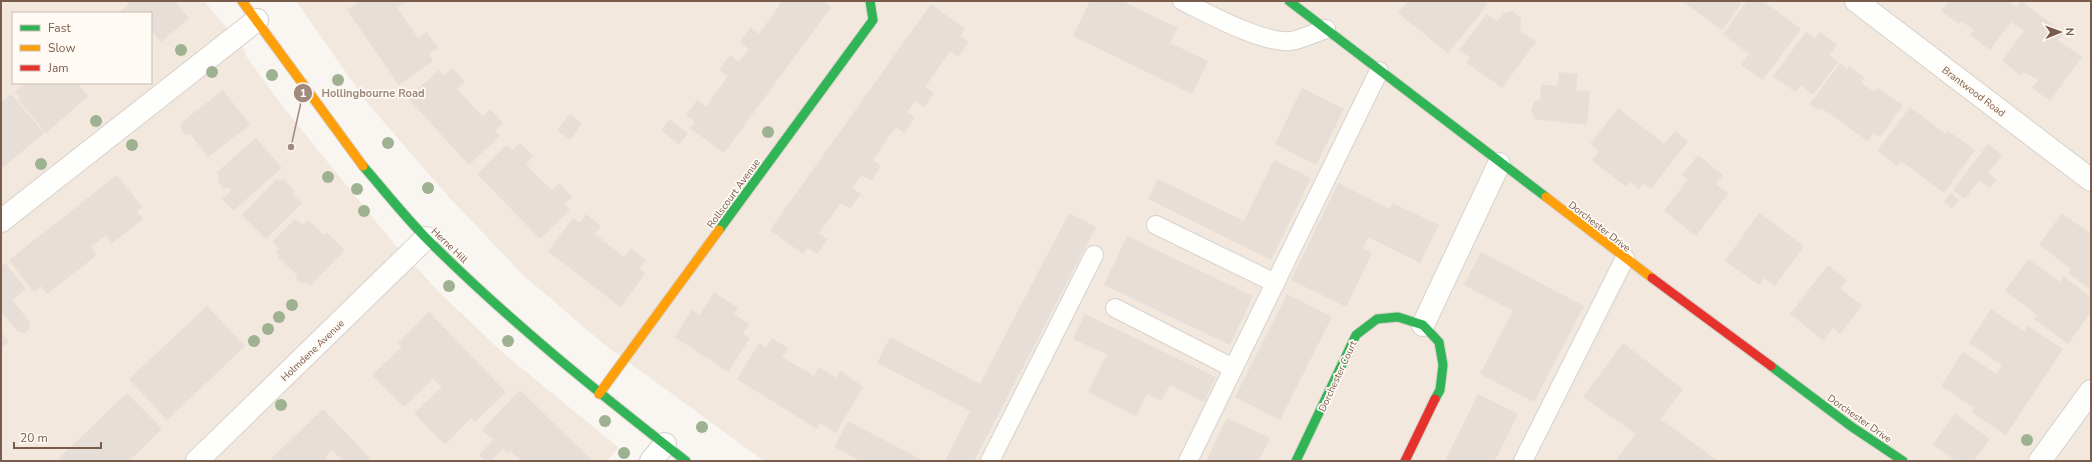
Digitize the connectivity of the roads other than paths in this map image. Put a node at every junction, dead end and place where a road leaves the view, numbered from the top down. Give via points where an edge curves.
1 (242, 1) edge
2 (870, 1) edge
3 (1182, 1) edge
4 (1289, 1) edge
5 (1856, 1) edge
6 (257, 20) junction
7 (1326, 29) junction
8 (1379, 70) junction
9 (1499, 164) junction
10 (2091, 180) edge
11 (1, 221) edge
12 (1156, 225) dead end
13 (426, 238) junction
14 (1094, 255) dead end
15 (1624, 258) junction
16 (1275, 283) junction
17 (1114, 308) dead end
18 (1423, 325) junction
19 (1233, 368) junction
20 (2091, 391) edge
21 (599, 394) junction
22 (665, 444) junction
23 (197, 461) edge
24 (651, 461) edge
25 (686, 461) edge
26 (990, 461) edge
27 (1188, 461) edge
28 (1296, 461) edge
29 (1405, 461) edge
30 (1523, 461) edge
31 (1903, 461) edge
32 (2040, 461) edge

1 - 6 street, Herne Hill
2 - 21 street, Rollscourt Avenue via 873,20
3 - 7 lane via 1275,40 1290,41
4 - 7 street, Dorchester Drive
5 - 10 street, Brantwood Road
6 - 11 street
6 - 13 street, Herne Hill via 360,163
7 - 8 street, Dorchester Drive
8 - 9 street, Dorchester Drive
8 - 16 lane
9 - 15 street, Dorchester Drive
9 - 18 street
12 - 16 lane
13 - 21 street, Herne Hill via 531,337
13 - 23 street, Holmdene Avenue
14 - 26 lane
15 - 30 lane
15 - 31 street, Dorchester Drive via 1852,427
16 - 19 lane
17 - 19 lane
18 - 28 street, Dorchester Court via 1398,317 1377,320 1356,335
18 - 29 street, Dorchester Court via 1439,342 1444,365 1440,390
19 - 27 lane
20 - 32 street
21 - 22 street, Herne Hill
22 - 24 street
22 - 25 street, Herne Hill

